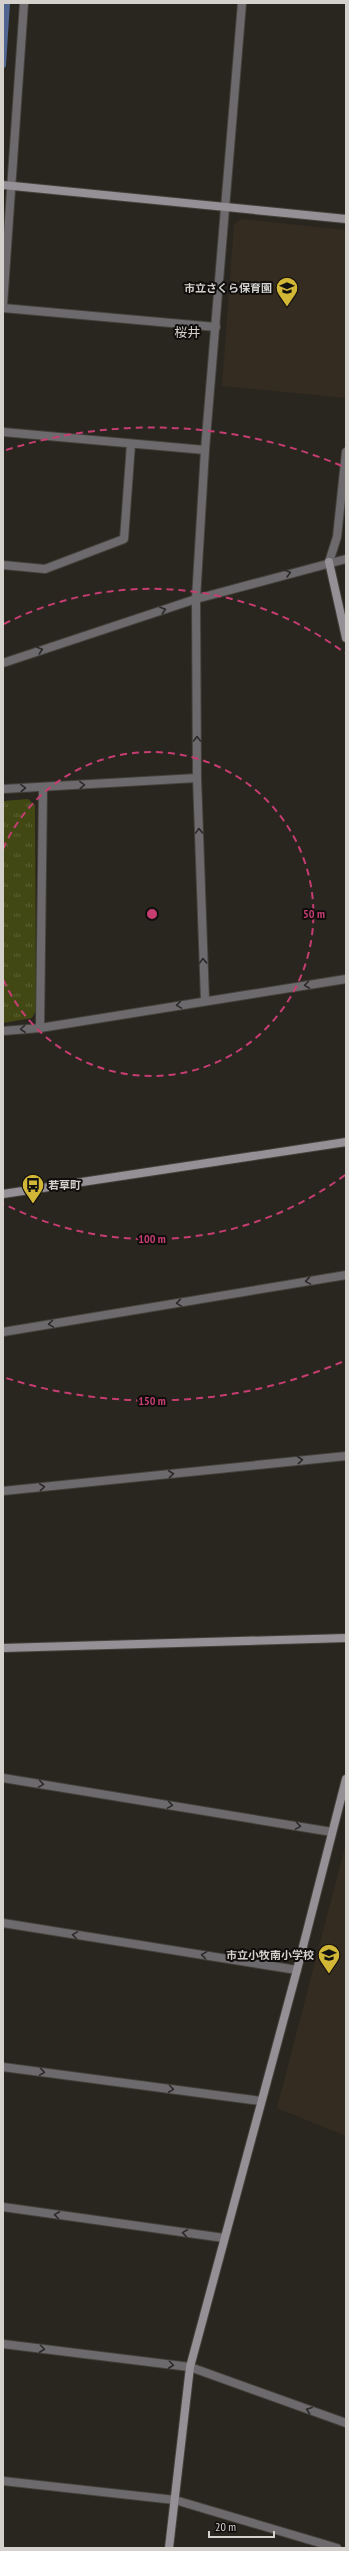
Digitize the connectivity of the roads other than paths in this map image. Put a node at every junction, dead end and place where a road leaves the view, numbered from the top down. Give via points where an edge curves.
1 (24, 3) edge
2 (242, 3) edge
3 (3, 185) edge
4 (12, 186) junction
5 (226, 206) junction
6 (346, 219) edge
7 (3, 306) edge
8 (216, 328) junction
9 (3, 432) edge
10 (132, 444) junction
11 (205, 450) junction
12 (346, 452) edge
13 (346, 559) edge
14 (329, 562) junction
15 (3, 565) edge
16 (196, 599) junction
17 (346, 638) edge
18 (3, 663) edge
19 (197, 778) junction
20 (43, 787) junction
21 (3, 789) edge
22 (346, 979) edge
23 (205, 1000) junction
24 (40, 1028) junction
25 (3, 1031) edge
26 (346, 1142) edge
27 (3, 1194) edge
28 (346, 1275) edge
29 (3, 1332) edge
30 (346, 1456) edge
31 (3, 1491) edge
32 (346, 1638) edge
33 (3, 1648) edge
34 (3, 1778) edge
35 (346, 1779) edge
36 (332, 1832) junction
37 (3, 1923) edge
38 (297, 1970) junction
39 (3, 2067) edge
40 (261, 2101) junction
41 (3, 2207) edge
42 (224, 2238) junction
43 (3, 2344) edge
44 (190, 2367) junction
45 (346, 2423) edge
46 (3, 2481) edge
47 (174, 2500) junction
48 (169, 2548) edge
49 (337, 2548) edge

1 - 4 street
2 - 5 street
3 - 4 street
4 - 5 street
4 - 7 street
5 - 6 street
5 - 8 street
7 - 8 street
8 - 11 street
9 - 10 street
10 - 11 street
10 - 15 street via 124,539 45,569
11 - 16 street
12 - 14 street via 337,537
13 - 14 street
16 -> 14 street
14 - 17 street
18 -> 16 street
19 -> 16 street
20 -> 19 street
23 -> 19 street
21 -> 20 street
20 - 24 street
22 -> 23 street
23 -> 24 street
24 -> 25 street
26 - 27 street
28 -> 29 street
31 -> 30 street
32 - 33 street
34 -> 36 street
35 - 36 street
36 - 38 street
38 -> 37 street
38 - 40 street
39 -> 40 street
40 - 42 street
42 -> 41 street
42 - 44 street
43 -> 44 street
45 -> 44 street
44 - 47 street
46 - 47 street
47 - 48 street
47 - 49 street

